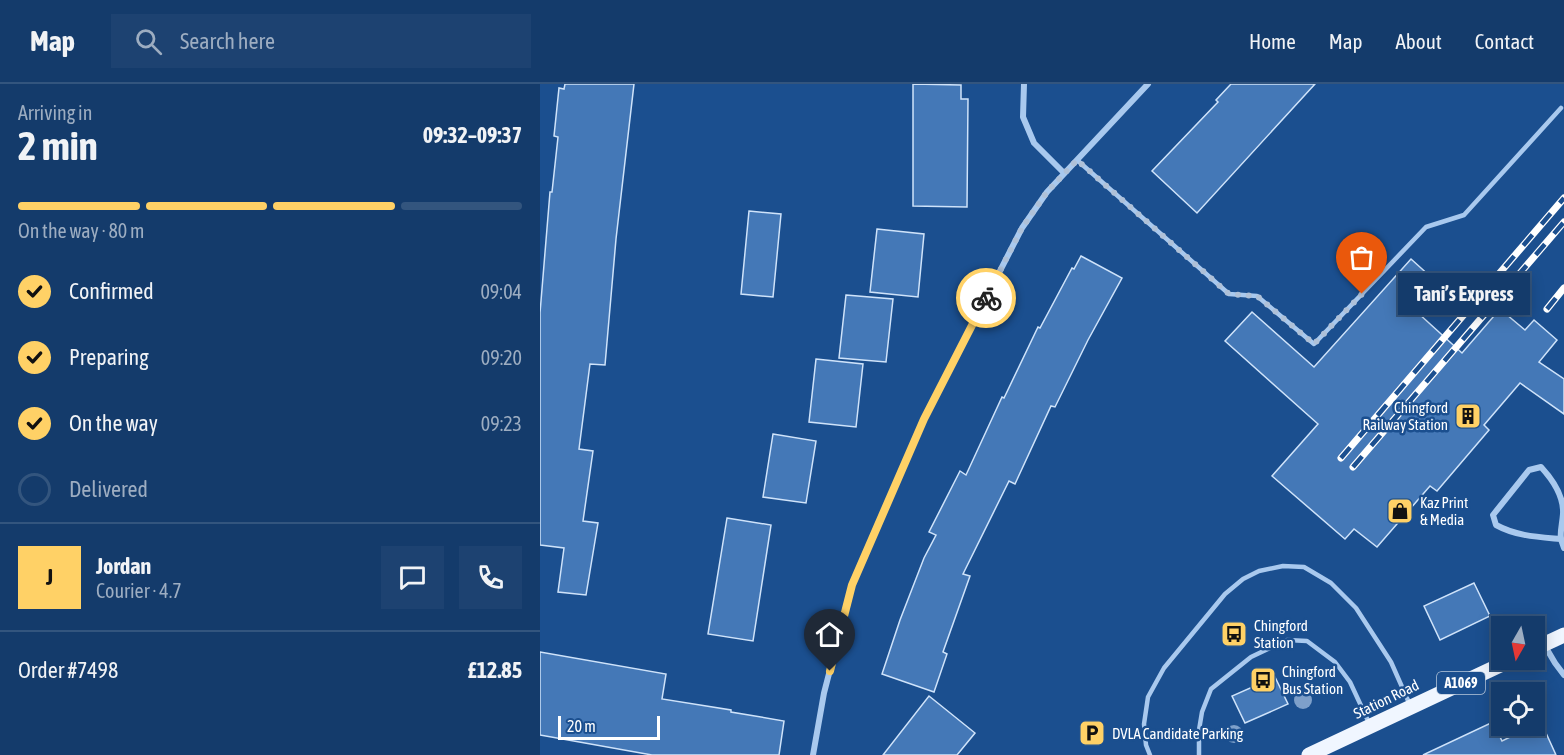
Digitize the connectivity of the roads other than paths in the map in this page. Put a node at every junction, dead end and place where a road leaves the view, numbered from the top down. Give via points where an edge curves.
1 (1024, 84) edge
2 (1148, 84) edge
3 (1560, 108) dead end
4 (1077, 160) junction
5 (1064, 172) junction
6 (1560, 539) junction
7 (1564, 548) edge
8 (1564, 635) edge
9 (1545, 644) edge
10 (1545, 653) edge
11 (1491, 669) edge
12 (1564, 675) edge
13 (1411, 707) junction
14 (1371, 727) junction
15 (813, 755) edge
16 (1150, 755) edge
17 (1199, 755) edge
18 (1309, 755) edge

1 - 5 street via 1023,117 1034,143
2 - 4 street
3 - 4 lane via 1464,215 1426,227 1314,344 1257,296 1229,294
4 - 5 street
5 - 15 street via 1022,228 924,419 852,585 824,693
6 - 6 street via 1521,535 1496,525 1493,515 1529,470 1542,467 1559,493 1563,511
6 - 7 street
8 - 9 main road
10 - 12 street
11 - 13 main road, Station Road / A1069
13 - 14 main road, Station Road / A1069
13 - 16 lane via 1391,662 1356,608 1331,583 1304,567 1259,570 1225,594 1164,668 1148,698 1144,724
14 - 17 lane via 1350,682 1335,662 1307,641 1287,640 1251,657 1211,689 1202,712
14 - 18 main road, Station Road / A1069

